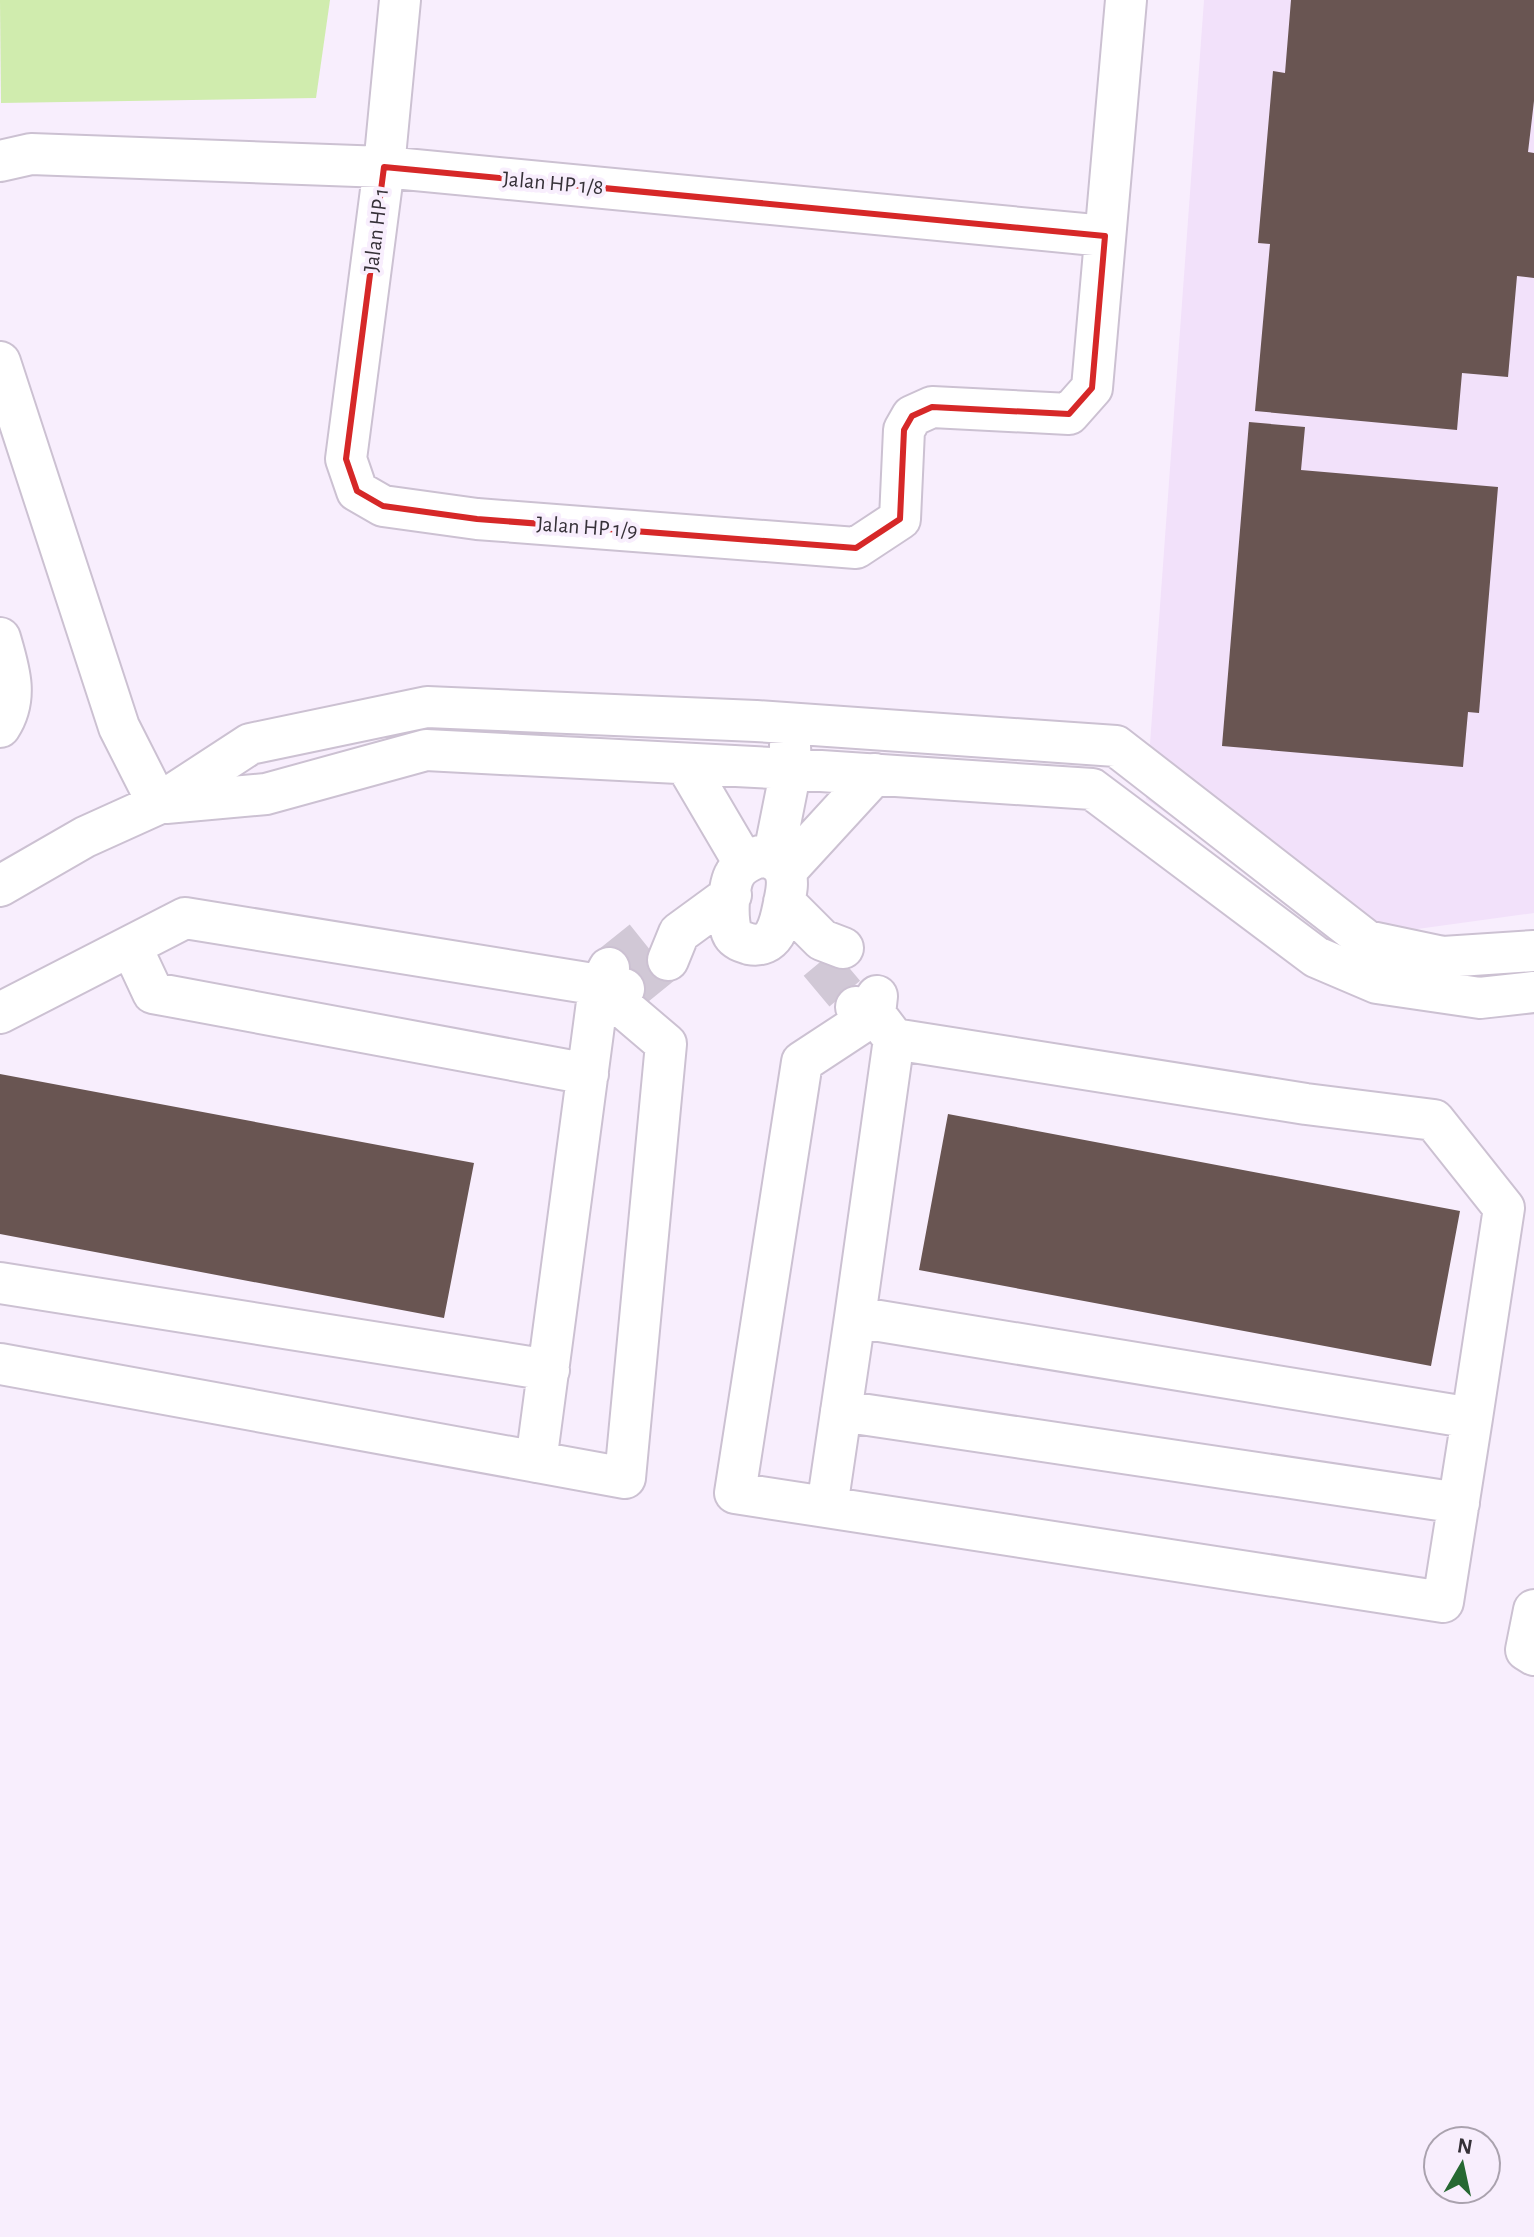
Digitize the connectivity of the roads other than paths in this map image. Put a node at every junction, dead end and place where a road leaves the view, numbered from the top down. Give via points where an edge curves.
1 (400, 0) edge
2 (1126, 0) edge
3 (0, 161) edge
4 (384, 167) junction
5 (1105, 236) junction
6 (0, 362) edge
7 (346, 459) joint
8 (0, 638) edge
9 (5, 720) edge
10 (756, 721) junction
11 (687, 766) junction
12 (791, 769) junction
13 (875, 774) junction
14 (158, 804) junction
15 (763, 878) junction
16 (0, 886) edge
17 (666, 942) tunnel mouth
18 (131, 946) junction
19 (828, 950) tunnel mouth
20 (1534, 951) edge
21 (614, 981) junction
22 (1534, 992) edge
23 (876, 1012) junction
24 (0, 1013) edge
25 (588, 1074) junction
26 (0, 1283) edge
27 (855, 1317) junction
28 (0, 1364) edge
29 (549, 1370) junction
30 (841, 1411) junction
31 (1472, 1418) junction
32 (536, 1462) junction
33 (1459, 1503) junction
34 (827, 1507) junction
35 (1534, 1610) edge
36 (1534, 1655) edge

1 - 4 street, Jalan HP 1
2 - 5 street
3 - 4 street, Jalan HP 1/8 via 31,154
4 - 5 street, Jalan HP 1/8
4 - 7 street, Jalan HP 1
5 - 7 street, Jalan HP 1/9 via 1092,388 1069,414 932,407 912,416 904,430 900,519 856,548 477,519 383,506 357,491
6 - 14 street via 119,727
8 - 9 street via 12,680
10 - 12 street via 789,738
10 - 14 street via 427,707 250,744
10 - 20 street via 1116,746 1367,941 1443,957
11 - 12 street
11 - 14 street via 426,750 266,794
11 - 15 street
12 - 13 street
12 - 15 street
13 - 15 street
13 - 22 street via 1092,789 1316,957 1377,983 1480,998
14 - 16 street via 85,837
15 - 17 street
15 - 19 street
18 - 21 street via 185,918
18 - 24 street
18 - 25 street via 153,993
21 - 25 street
21 - 32 street via 666,1044 625,1478
23 - 27 street
23 - 31 street via 1306,1104 1434,1120 1504,1208
23 - 34 street via 802,1062 735,1493
25 - 29 street
26 - 29 street
27 - 30 street
27 - 31 street
28 - 32 street
29 - 32 street
30 - 33 street
30 - 34 street
31 - 33 street
33 - 34 street via 1443,1602
35 - 36 street via 1526,1650

